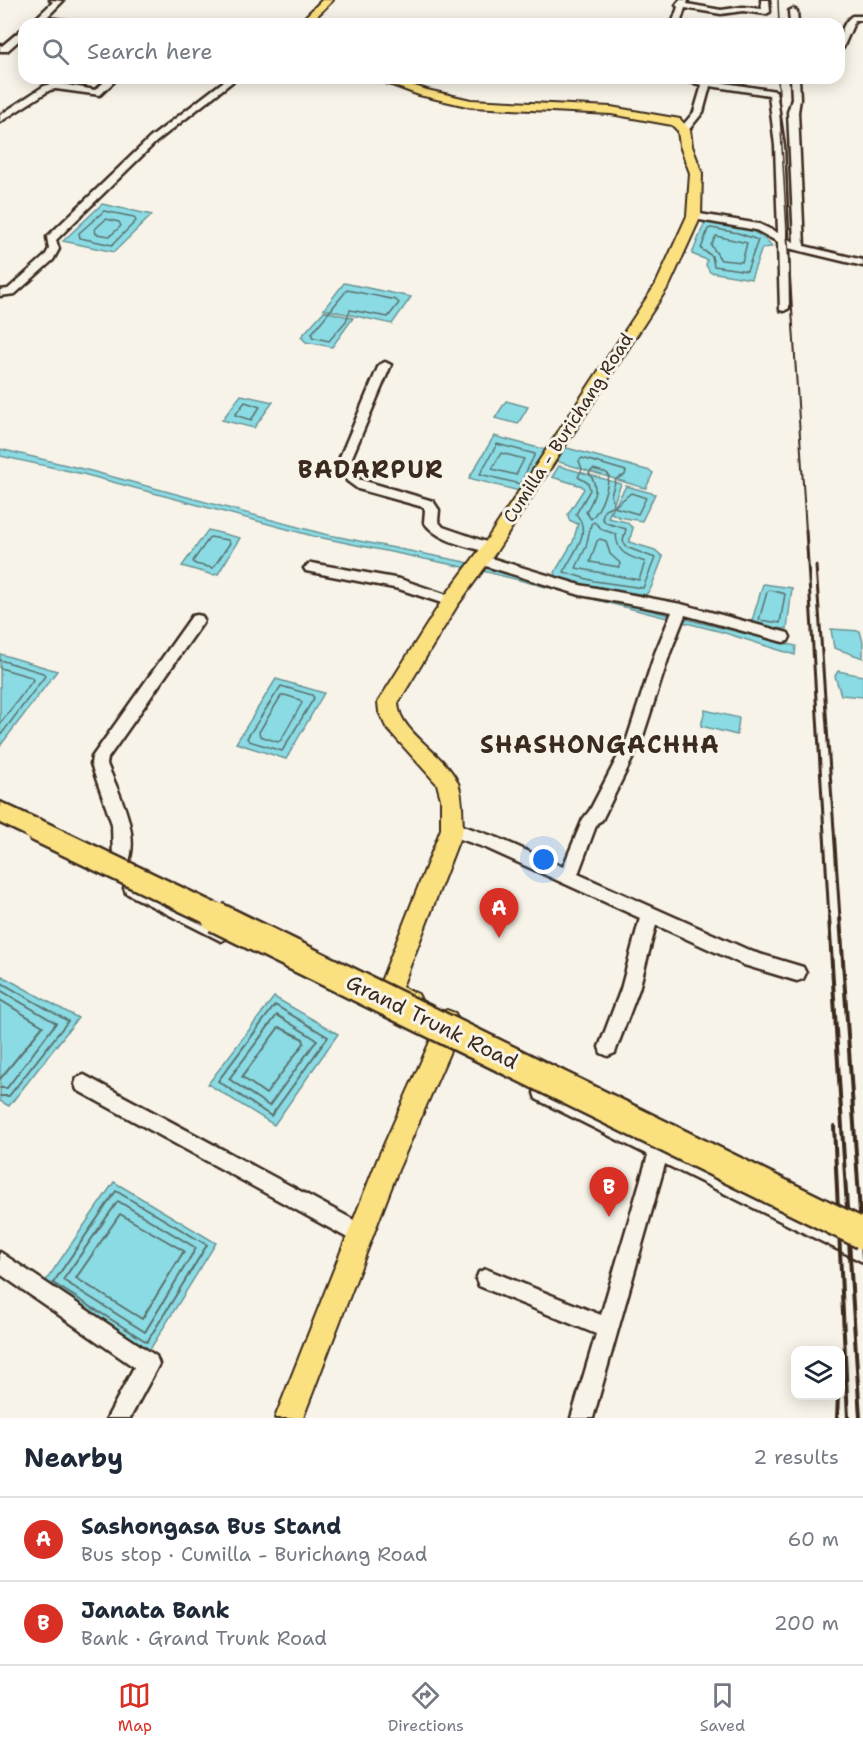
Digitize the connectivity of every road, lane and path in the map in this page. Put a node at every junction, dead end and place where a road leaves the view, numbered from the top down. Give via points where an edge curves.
1 (54, 0) edge
2 (328, 0) edge
3 (765, 0) edge
4 (682, 2) edge
5 (793, 11) dead end
6 (766, 12) junction
7 (40, 18) edge
8 (309, 18) edge
9 (678, 18) edge
10 (766, 18) edge
11 (794, 18) edge
12 (863, 18) edge
13 (845, 34) edge
14 (18, 37) edge
15 (0, 48) edge
16 (108, 84) edge
17 (226, 84) edge
18 (396, 84) edge
19 (707, 84) edge
20 (714, 84) edge
21 (795, 84) edge
22 (0, 119) edge
23 (684, 130) junction
24 (694, 216) junction
25 (783, 242) junction
26 (799, 248) junction
27 (863, 263) edge
28 (0, 293) edge
29 (784, 308) dead end
30 (385, 364) dead end
31 (481, 560) junction
32 (311, 568) dead end
33 (451, 601) junction
34 (677, 616) junction
35 (198, 620) dead end
36 (783, 637) dead end
37 (0, 810) edge
38 (0, 819) edge
39 (452, 829) junction
40 (122, 861) junction
41 (568, 877) junction
42 (650, 913) junction
43 (797, 973) dead end
44 (390, 989) junction
45 (443, 1042) junction
46 (608, 1047) dead end
47 (84, 1083) dead end
48 (658, 1152) junction
49 (863, 1225) edge
50 (360, 1234) junction
51 (863, 1234) edge
52 (863, 1252) edge
53 (0, 1262) edge
54 (486, 1279) dead end
55 (606, 1328) junction
56 (118, 1418) edge
57 (289, 1418) edge
58 (582, 1418) edge

1 - 7 street via 59,1
2 - 8 main road
3 - 6 street
4 - 6 street via 721,12
4 - 9 street
5 - 11 street
6 - 10 street
12 - 13 street via 852,18
14 - 15 street
16 - 22 street via 98,93 47,88
17 - 28 street via 153,140 51,239 54,249 49,258 11,292
18 - 23 main road via 479,104 578,107 666,119
19 - 23 street via 698,112
20 - 25 street via 773,93 778,120
21 - 26 street
23 - 24 main road, Cumilla - Burichang Road via 696,173
24 - 25 street via 759,227
24 - 31 main road, Cumilla - Burichang Road via 663,284
25 - 26 street
25 - 29 street
26 - 27 street
30 - 31 street via 346,457 353,481 428,504 438,530
31 - 33 main road, Cumilla - Burichang Road
31 - 34 street
32 - 33 street via 400,584
33 - 39 main road, Cumilla - Burichang Road via 387,706 397,727 448,783
34 - 36 street
34 - 41 street via 623,768 591,819
35 - 40 street via 100,757 124,845
37 - 40 street via 67,834
37 - 51 highway, Grand Trunk Road, bridge
38 - 45 street
39 - 41 street
39 - 44 main road, Cumilla - Burichang Road
40 - 44 street
41 - 42 street
42 - 43 street via 750,959
42 - 46 street via 630,989
44 - 45 main road via 448,1023
44 - 49 street
45 - 48 street
45 - 50 main road
47 - 50 street
48 - 52 street
48 - 55 street
50 - 57 main road
53 - 56 street via 148,1364
54 - 55 street
55 - 58 street

